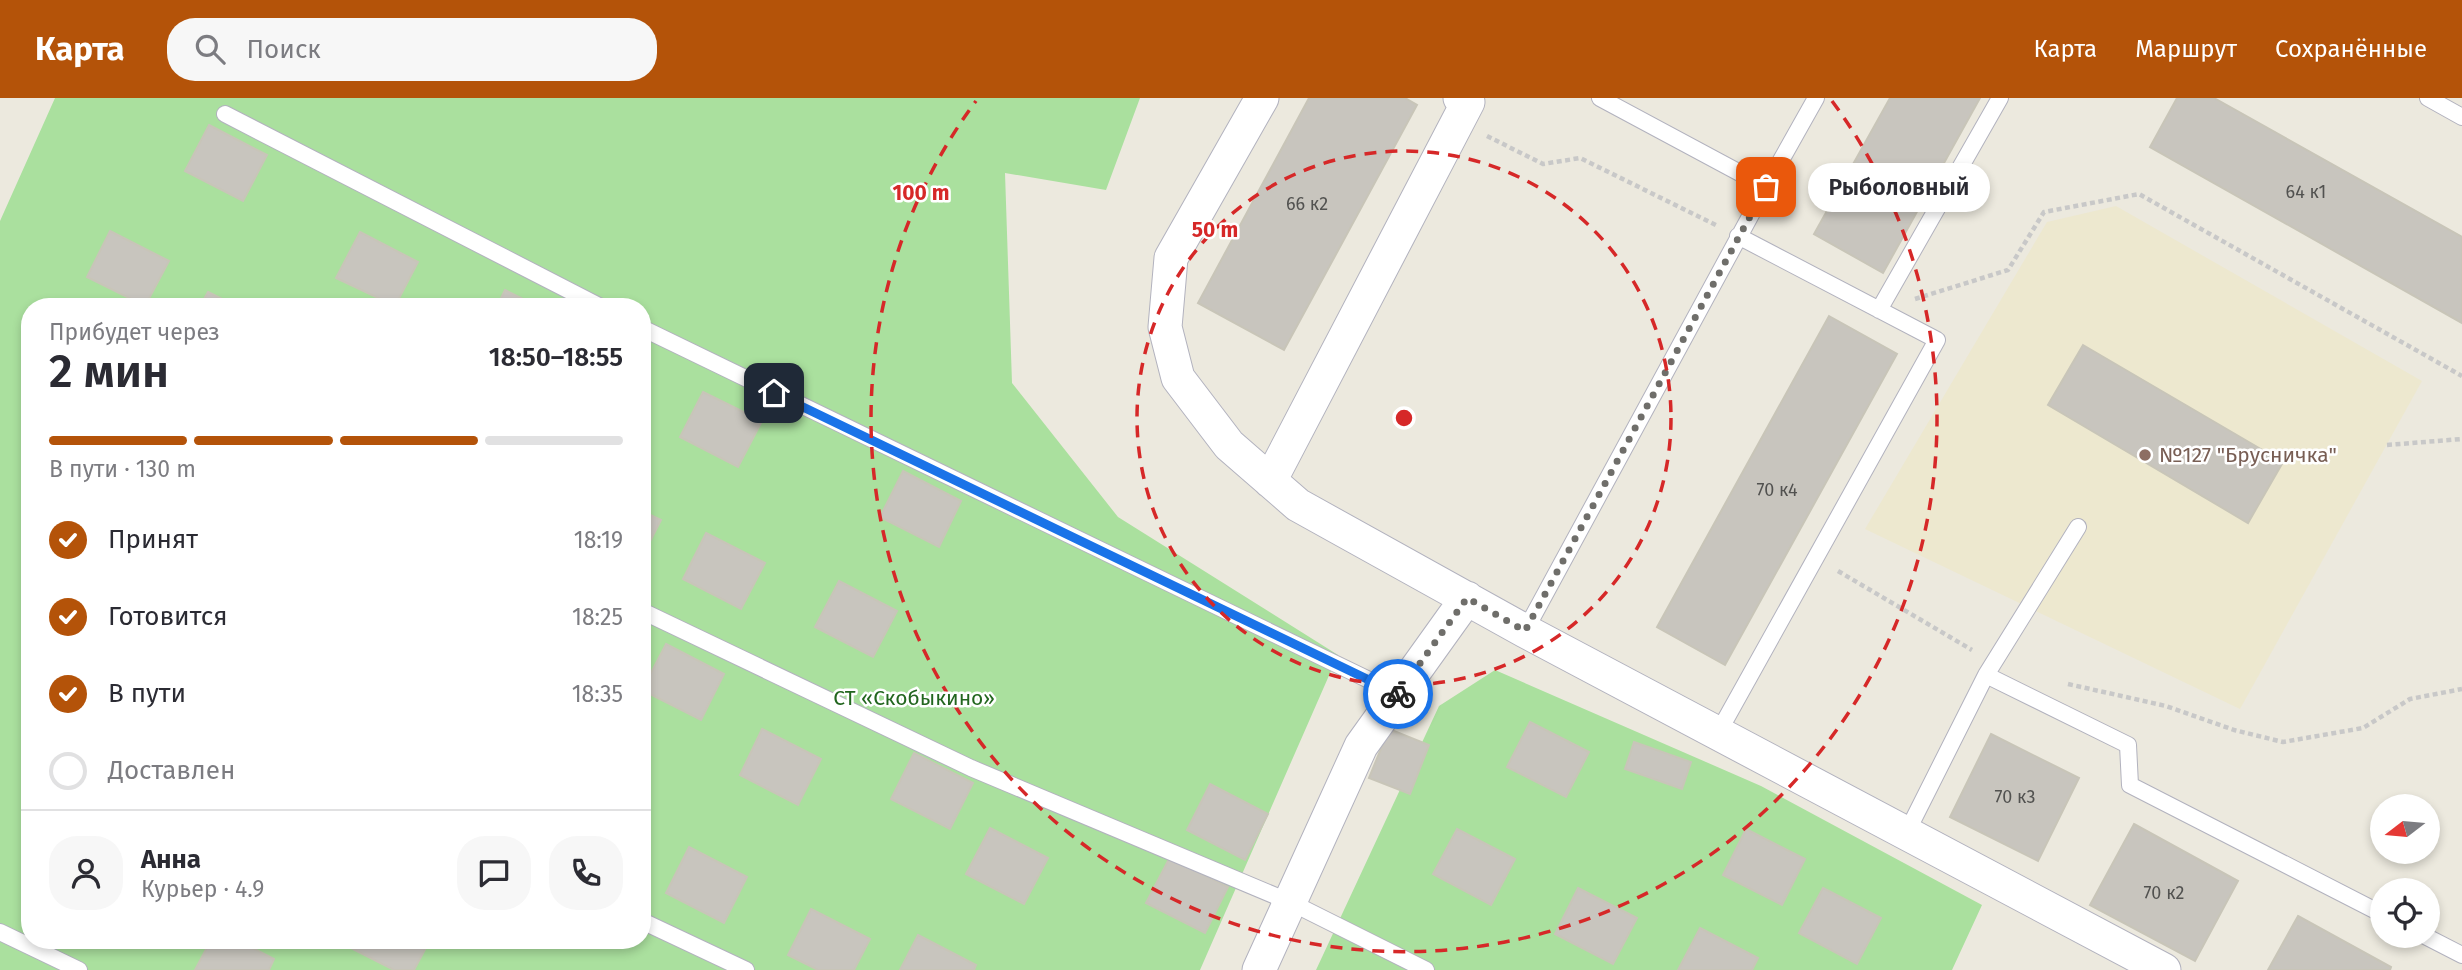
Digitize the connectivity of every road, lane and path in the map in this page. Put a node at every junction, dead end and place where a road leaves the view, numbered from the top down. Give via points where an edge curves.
1 (1262, 98) edge
2 (1600, 98) edge
3 (1816, 98) edge
4 (2000, 98) edge
5 (2428, 98) edge
6 (1459, 110) edge
7 (225, 114) dead end
8 (2462, 117) edge
9 (1766, 187) junction
10 (1738, 236) junction
11 (583, 298) edge
12 (1879, 310) junction
13 (651, 332) edge
14 (2462, 376) edge
15 (2462, 439) edge
16 (2387, 445) dead end
17 (1270, 481) junction
18 (2078, 527) dead end
19 (1815, 558) junction
20 (1467, 598) junction
21 (651, 615) edge
22 (1525, 631) junction
23 (1990, 669) junction
24 (2061, 682) dead end
25 (2462, 690) edge
26 (1398, 694) junction
27 (1718, 733) junction
28 (1906, 832) junction
29 (1290, 902) junction
30 (2370, 908) edge
31 (651, 925) edge
32 (0, 932) edge
33 (21, 942) edge
34 (2440, 944) edge
35 (35, 949) edge
36 (2462, 955) edge
37 (79, 970) edge
38 (746, 970) edge
39 (1259, 970) edge
40 (1426, 970) edge
41 (2164, 970) edge

1 - 17 street via 1171,258 1165,327 1178,379 1228,445
2 - 9 lane
3 - 9 lane
4 - 12 lane
5 - 8 lane
6 - 10 path via 1543,164 1580,158
6 - 17 street
7 - 11 lane
9 - 10 lane
10 - 12 lane
10 - 22 lane
12 - 14 path via 2008,270 2044,212 2139,194
12 - 19 lane via 1937,340
13 - 26 lane
15 - 16 path
17 - 20 street via 1298,505
18 - 23 lane
19 - 23 path
19 - 27 lane
20 - 22 street
20 - 26 street
21 - 29 lane via 971,768
22 - 27 street
23 - 28 lane
23 - 30 lane via 2128,745 2130,785
24 - 25 path via 2166,706 2283,742 2363,728 2410,699
26 - 29 street via 1361,746
27 - 28 street
28 - 41 street
29 - 39 street
29 - 40 lane
31 - 38 lane
32 - 33 lane
34 - 36 lane
35 - 37 lane

